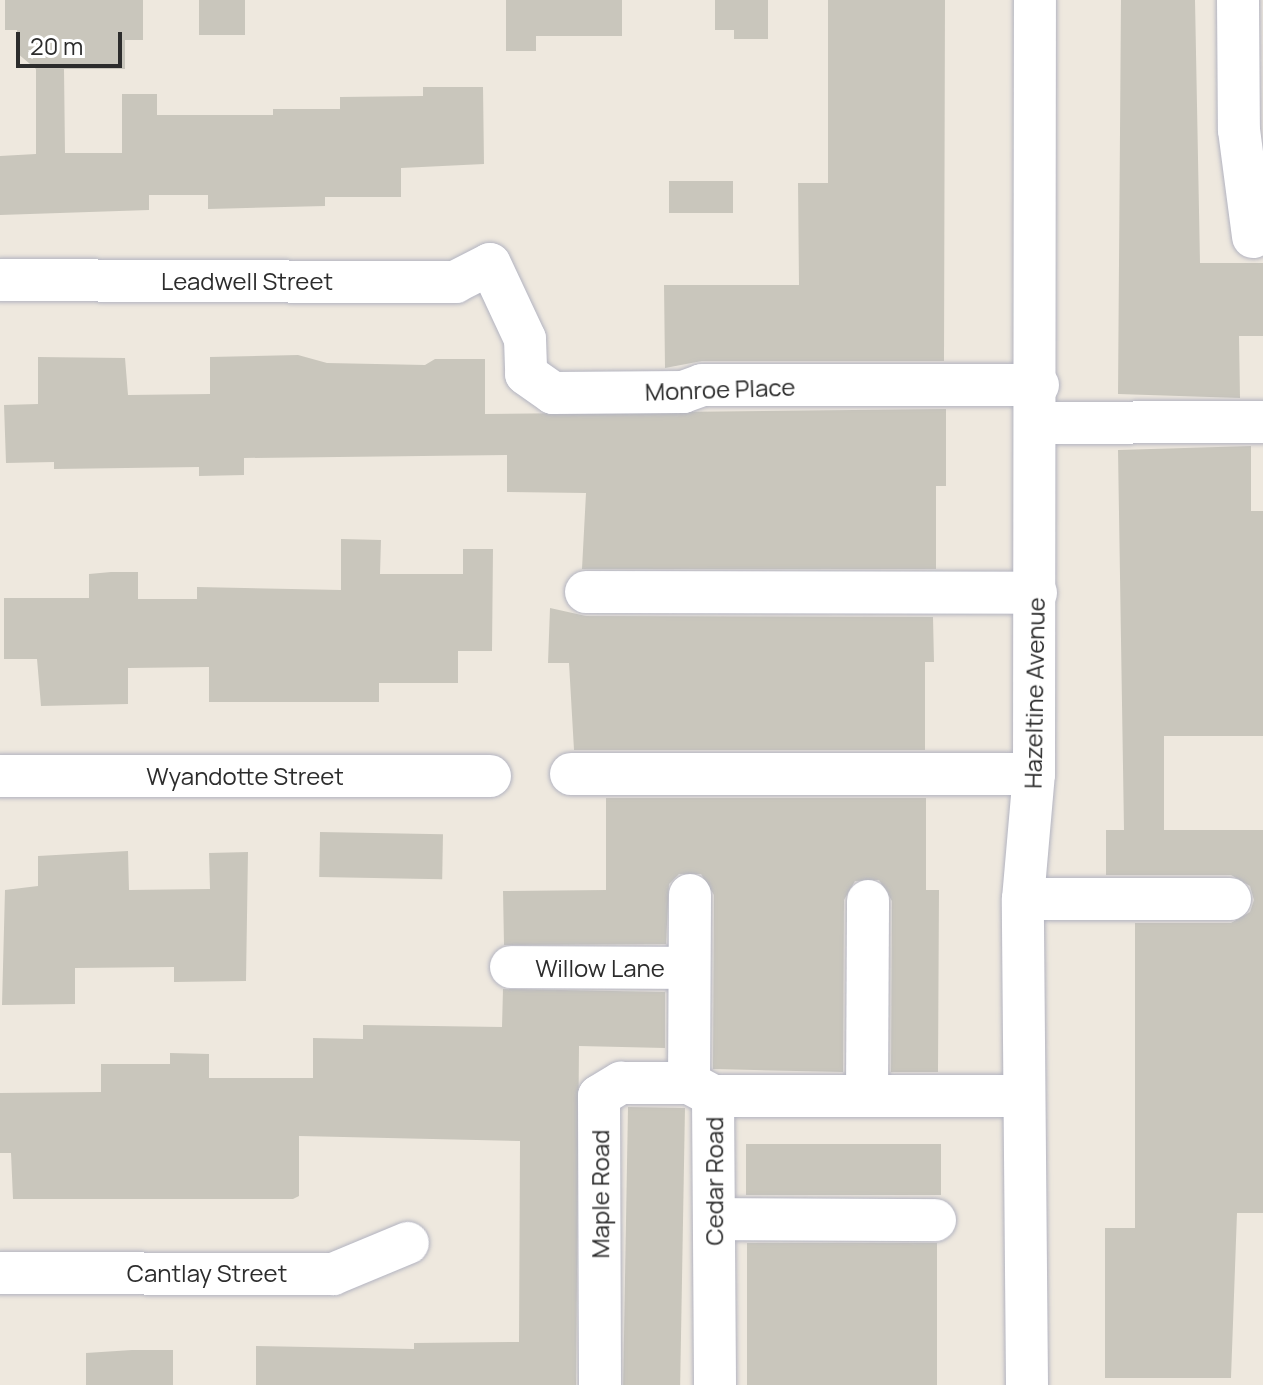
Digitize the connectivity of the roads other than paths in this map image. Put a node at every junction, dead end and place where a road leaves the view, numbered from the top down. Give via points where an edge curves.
1 (1035, 0) edge
2 (1238, 0) edge
3 (1253, 237) dead end
4 (490, 264) joint
5 (0, 280) edge
6 (1038, 404) junction
7 (1263, 422) edge
8 (586, 592) dead end
9 (1036, 593) junction
10 (571, 774) dead end
11 (1034, 774) junction
12 (0, 776) edge
13 (490, 776) dead end
14 (690, 895) dead end
15 (1023, 899) junction
16 (1230, 899) dead end
17 (868, 901) dead end
18 (511, 967) dead end
19 (689, 968) junction
20 (701, 1090) junction
21 (867, 1096) junction
22 (1024, 1096) junction
23 (714, 1219) junction
24 (935, 1220) dead end
25 (408, 1243) dead end
26 (0, 1273) edge
27 (600, 1385) edge
28 (715, 1385) edge
29 (1027, 1385) edge

1 - 6 street, Hazeltine Avenue
2 - 3 street via 1239,130
4 - 5 street, Leadwell Street via 455,282
4 - 6 street, Monroe Place via 525,339 526,374 553,393 683,392 702,385
6 - 7 street
6 - 9 street, Hazeltine Avenue
8 - 9 street
9 - 11 street, Hazeltine Avenue
10 - 11 street
11 - 15 street, Hazeltine Avenue
12 - 13 street, Wyandotte Street
14 - 19 street, Cedar Road
15 - 16 street
15 - 22 street, Hazeltine Avenue
17 - 21 street
18 - 19 street, Willow Lane
19 - 20 street, Cedar Road
20 - 21 street, Maple Road
20 - 23 street, Cedar Road
20 - 27 street, Maple Road via 621,1083 599,1096
21 - 22 street, Maple Road
22 - 29 street, Hazeltine Avenue
23 - 24 street
23 - 28 street, Cedar Road
25 - 26 street, Cantlay Street via 333,1274

